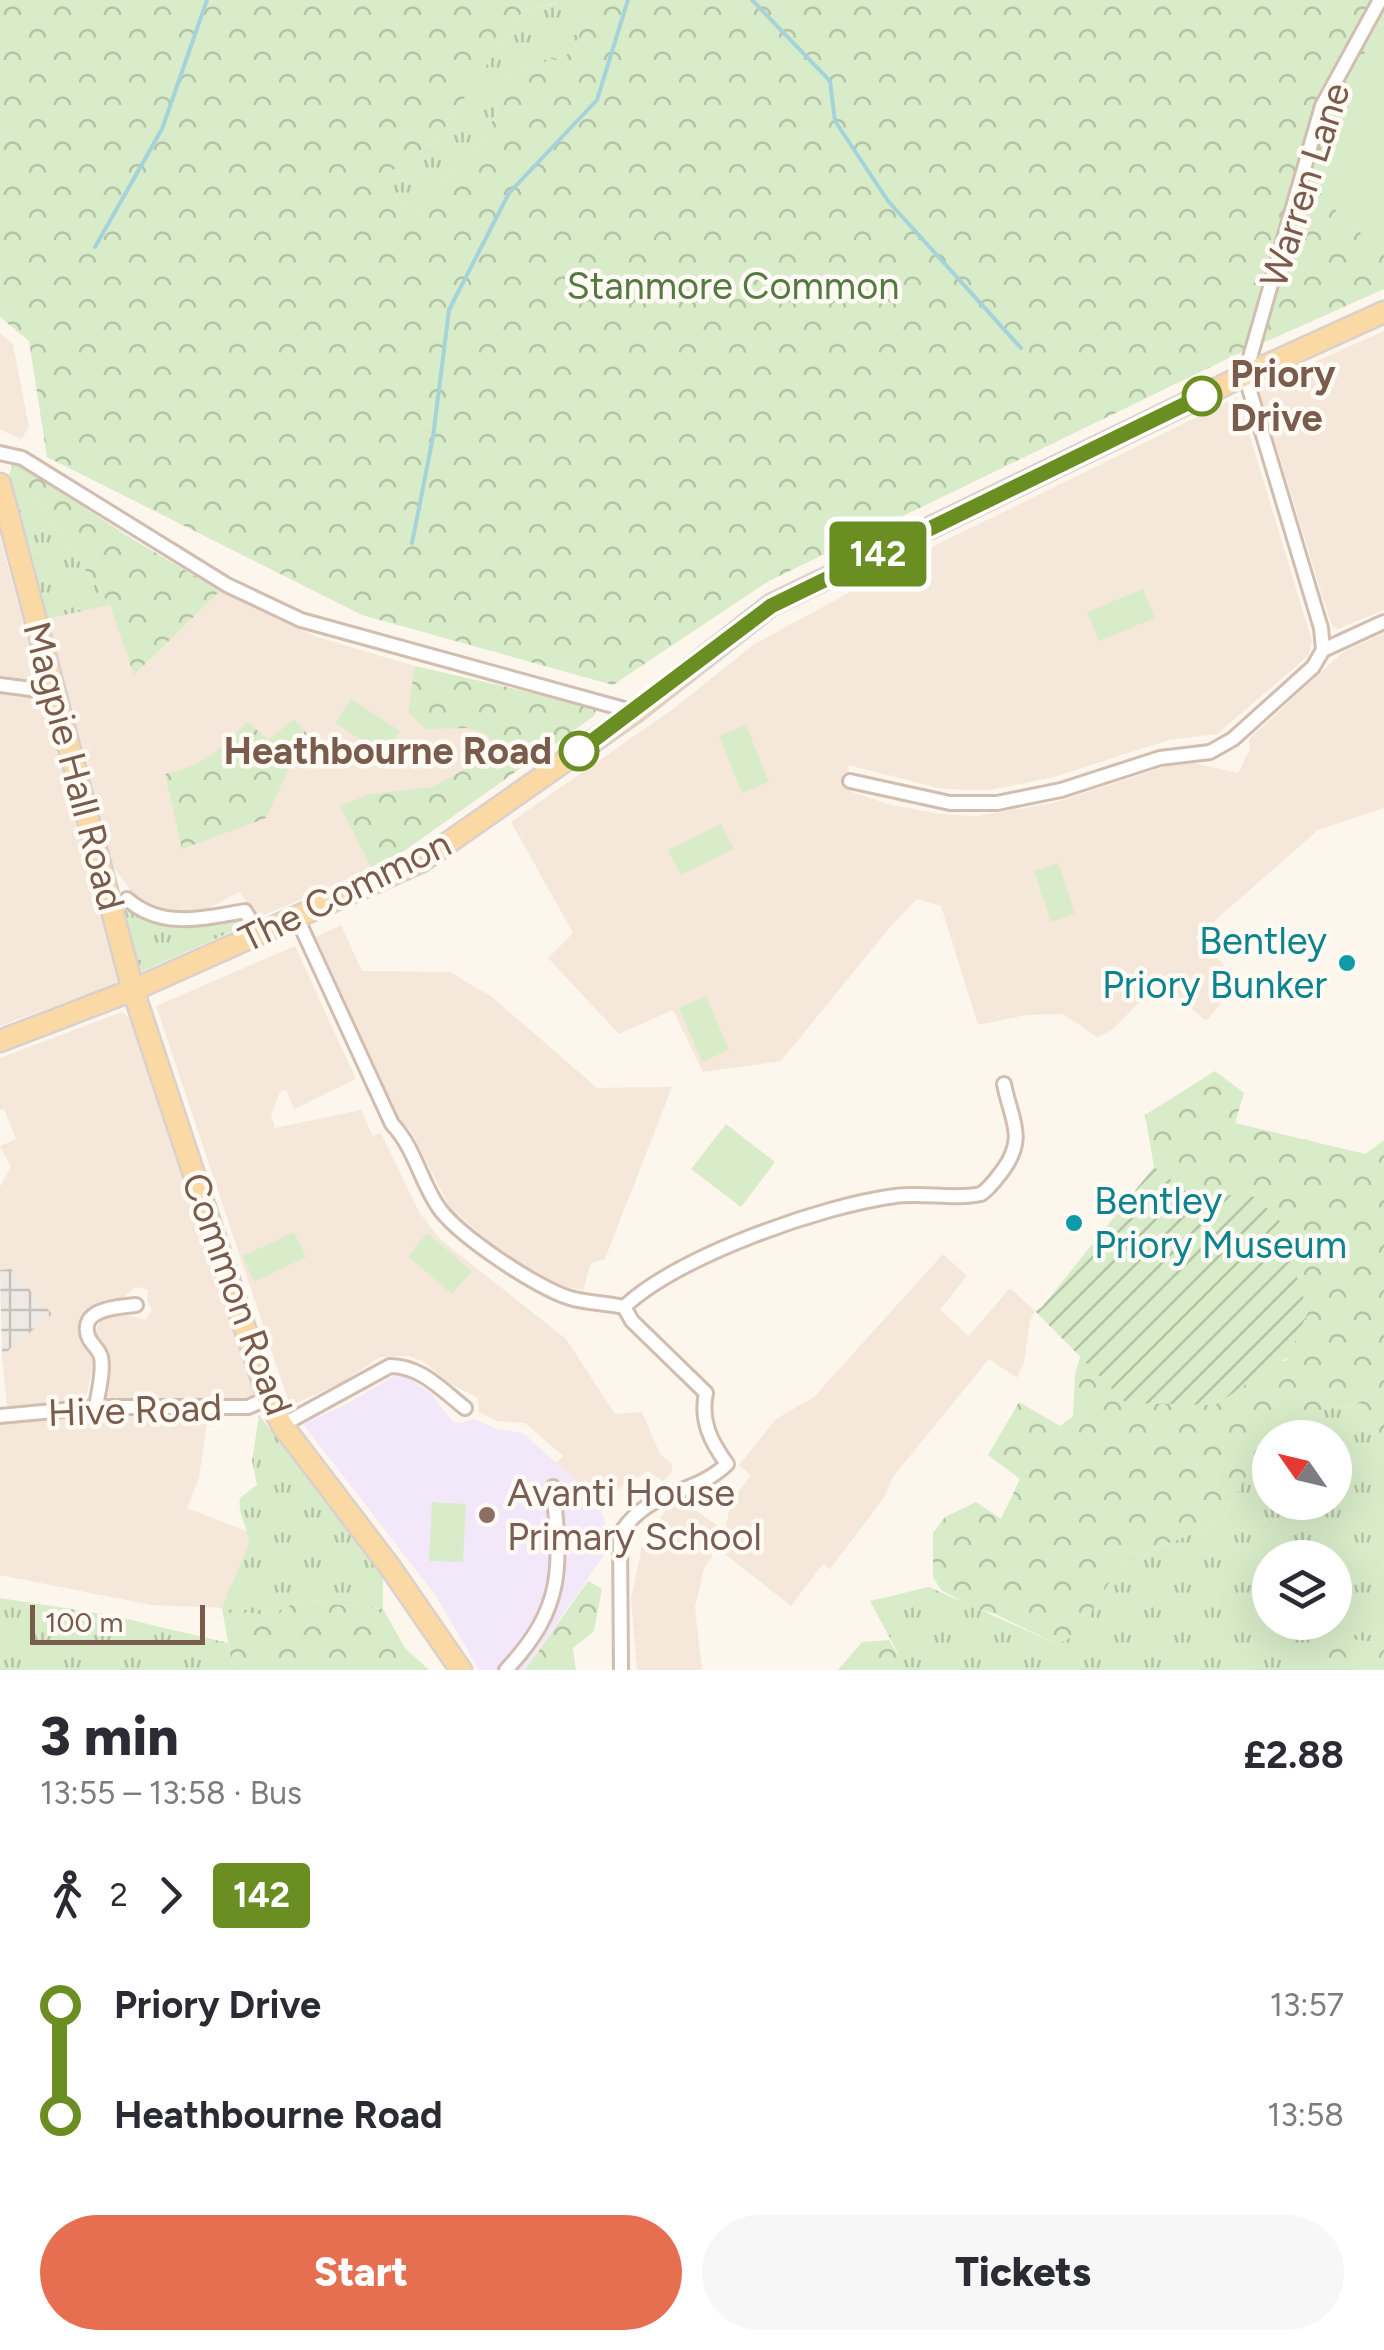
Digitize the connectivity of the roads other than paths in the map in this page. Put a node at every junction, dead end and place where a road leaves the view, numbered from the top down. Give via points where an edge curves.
1 (1380, 0) edge
2 (1384, 312) edge
3 (1245, 375) junction
4 (0, 453) edge
5 (0, 484) edge
6 (1384, 622) edge
7 (1323, 650) junction
8 (0, 685) edge
9 (53, 692) junction
10 (635, 712) junction
11 (850, 781) dead end
12 (127, 900) dead end
13 (297, 918) junction
14 (260, 934) junction
15 (133, 990) junction
16 (0, 1041) edge
17 (1004, 1084) dead end
18 (136, 1305) dead end
19 (624, 1307) junction
20 (268, 1398) junction
21 (96, 1407) junction
22 (465, 1408) dead end
23 (0, 1416) edge
24 (282, 1425) junction
25 (552, 1487) dead end
26 (461, 1670) edge
27 (506, 1670) edge
28 (621, 1670) edge

1 - 3 street, Warren Lane via 1322,106
2 - 3 main road, The Common
3 - 7 street
3 - 10 main road, The Common via 771,606
4 - 10 street via 22,458 227,585 301,620
5 - 9 main road, Magpie Hall Road
6 - 7 street
7 - 11 street via 1313,667 1210,752 1160,758 997,803 950,803
8 - 9 street
9 - 15 main road, Magpie Hall Road
10 - 13 main road, The Common via 422,862
12 - 14 street via 151,916 179,920 246,911
13 - 14 main road, The Common
13 - 19 street via 392,1124 444,1216 550,1290
14 - 15 main road, The Common
15 - 16 main road, The Common
15 - 20 main road, Common Road
17 - 19 street via 1016,1149 980,1194 896,1196 812,1216 671,1274
18 - 21 street via 102,1310 88,1324 101,1357
19 - 28 street via 706,1394 706,1425 727,1464 649,1502 620,1534
20 - 21 street, Hive Road via 248,1406
20 - 24 main road, Common Road
21 - 23 street, Hive Road
22 - 24 street via 422,1374 390,1366
24 - 26 main road, Common Road
25 - 27 street via 555,1584 534,1638

